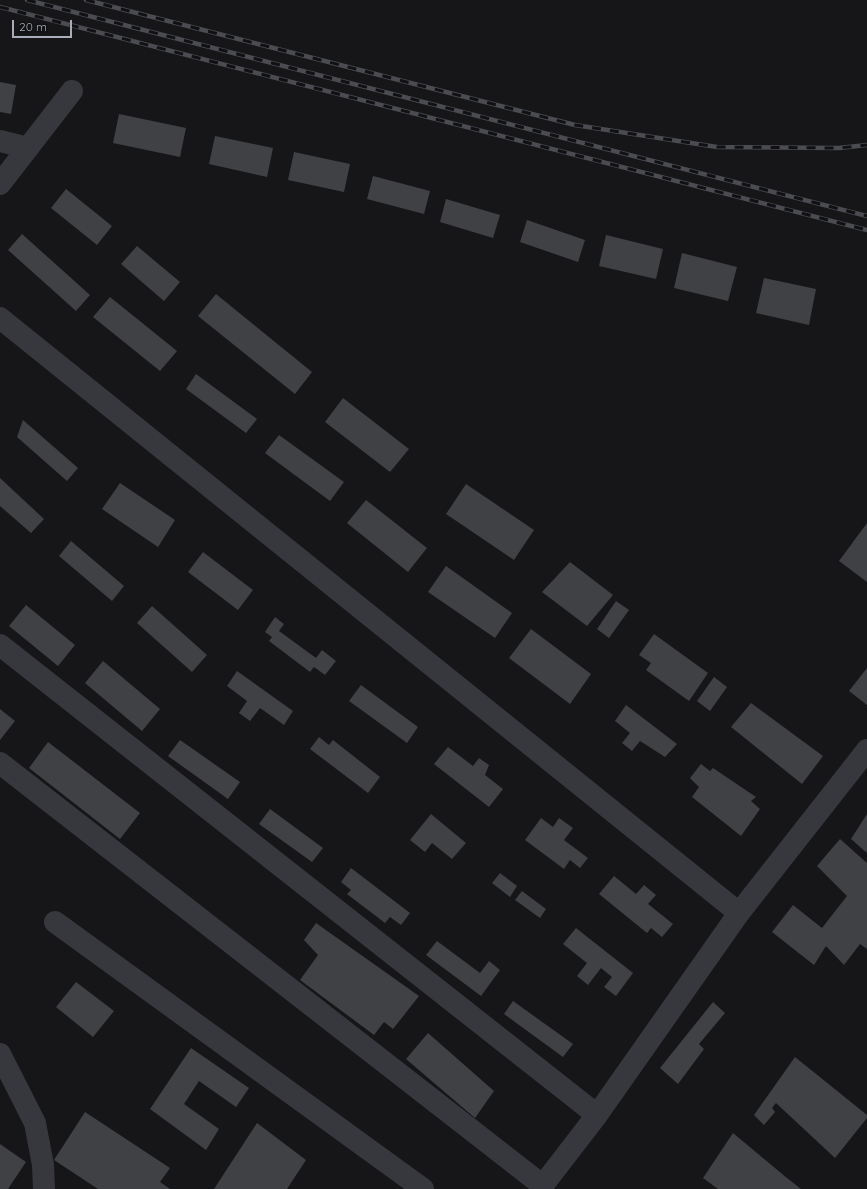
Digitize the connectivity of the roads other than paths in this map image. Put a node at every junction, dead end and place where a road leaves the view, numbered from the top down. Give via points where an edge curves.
1 (72, 91) dead end
2 (0, 141) edge
3 (28, 148) junction
4 (0, 184) edge
5 (0, 318) edge
6 (0, 645) edge
7 (867, 750) edge
8 (0, 763) edge
9 (740, 913) junction
10 (55, 922) dead end
11 (0, 1054) edge
12 (596, 1115) junction
13 (541, 1187) edge
14 (44, 1189) edge
15 (423, 1189) edge

1 - 3 street
2 - 3 street
3 - 4 street
5 - 9 street
6 - 12 street
7 - 9 street
8 - 13 street
9 - 12 street
10 - 15 street
11 - 14 street via 36,1123
12 - 13 street

